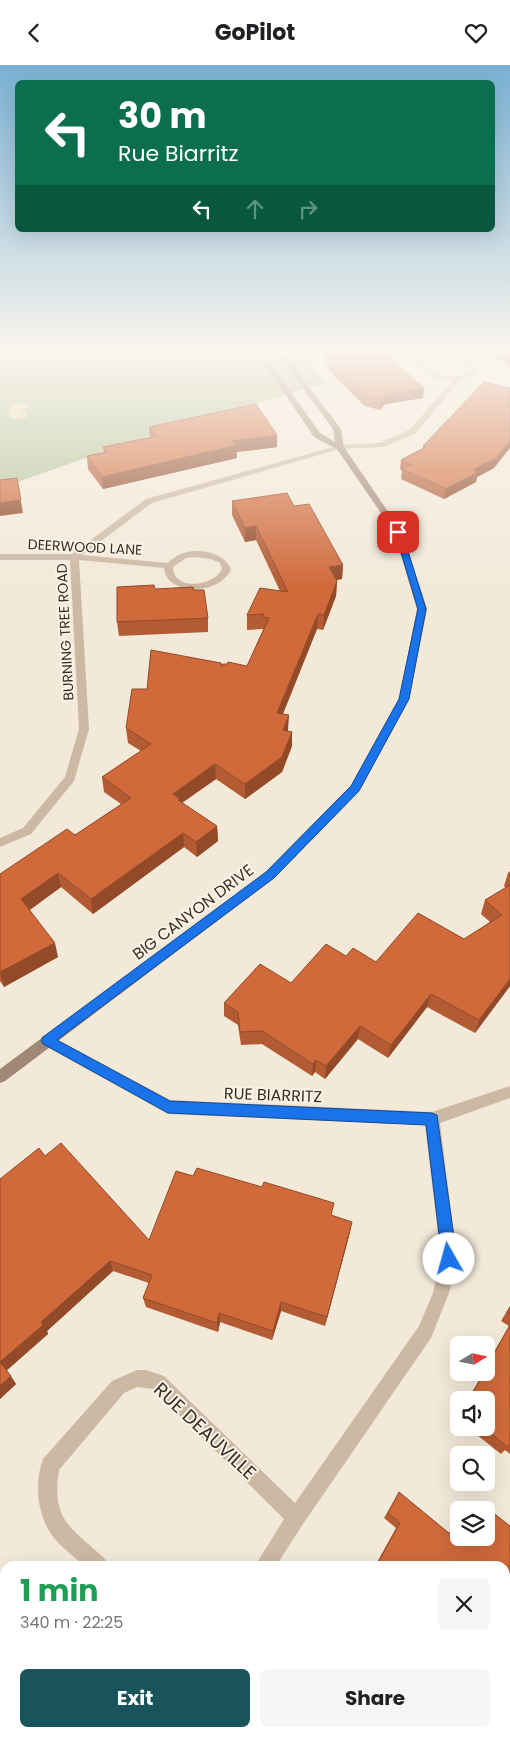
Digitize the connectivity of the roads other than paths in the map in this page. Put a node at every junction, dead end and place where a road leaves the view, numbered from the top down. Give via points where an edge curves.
1 (315, 431) edge
2 (337, 431) edge
3 (413, 431) edge
4 (340, 447) junction
5 (0, 557) edge
6 (74, 557) junction
7 (169, 566) junction
8 (0, 843) edge
9 (47, 1041) junction
10 (0, 1077) edge
11 (510, 1092) edge
12 (432, 1119) junction
13 (296, 1517) junction
14 (93, 1561) edge
15 (268, 1561) edge

1 - 4 street, BIG CANYON DRIVE
2 - 4 street, BIG CANYON DRIVE
3 - 4 street, BURNING TREE ROAD via 380,445
4 - 6 street, BURNING TREE ROAD via 149,501
4 - 9 street, BIG CANYON DRIVE via 398,532 422,609 404,699 355,788 270,875
5 - 6 street, DEERWOOD LANE
6 - 7 street, DEERWOOD LANE
6 - 8 street, BURNING TREE ROAD via 84,729 70,778 27,831
7 - 7 street via 172,578 190,586 214,584 227,573 228,567 224,561 206,554 183,556
9 - 10 street, BIG CANYON DRIVE
9 - 12 street, RUE BIARRITZ via 168,1107
11 - 12 street, RUE BIARRITZ
12 - 13 street via 449,1259 441,1293 425,1332
13 - 14 street, RUE DEAUVILLE via 158,1382 142,1377 118,1387 50,1466 47,1485 49,1510 58,1528
13 - 15 street

